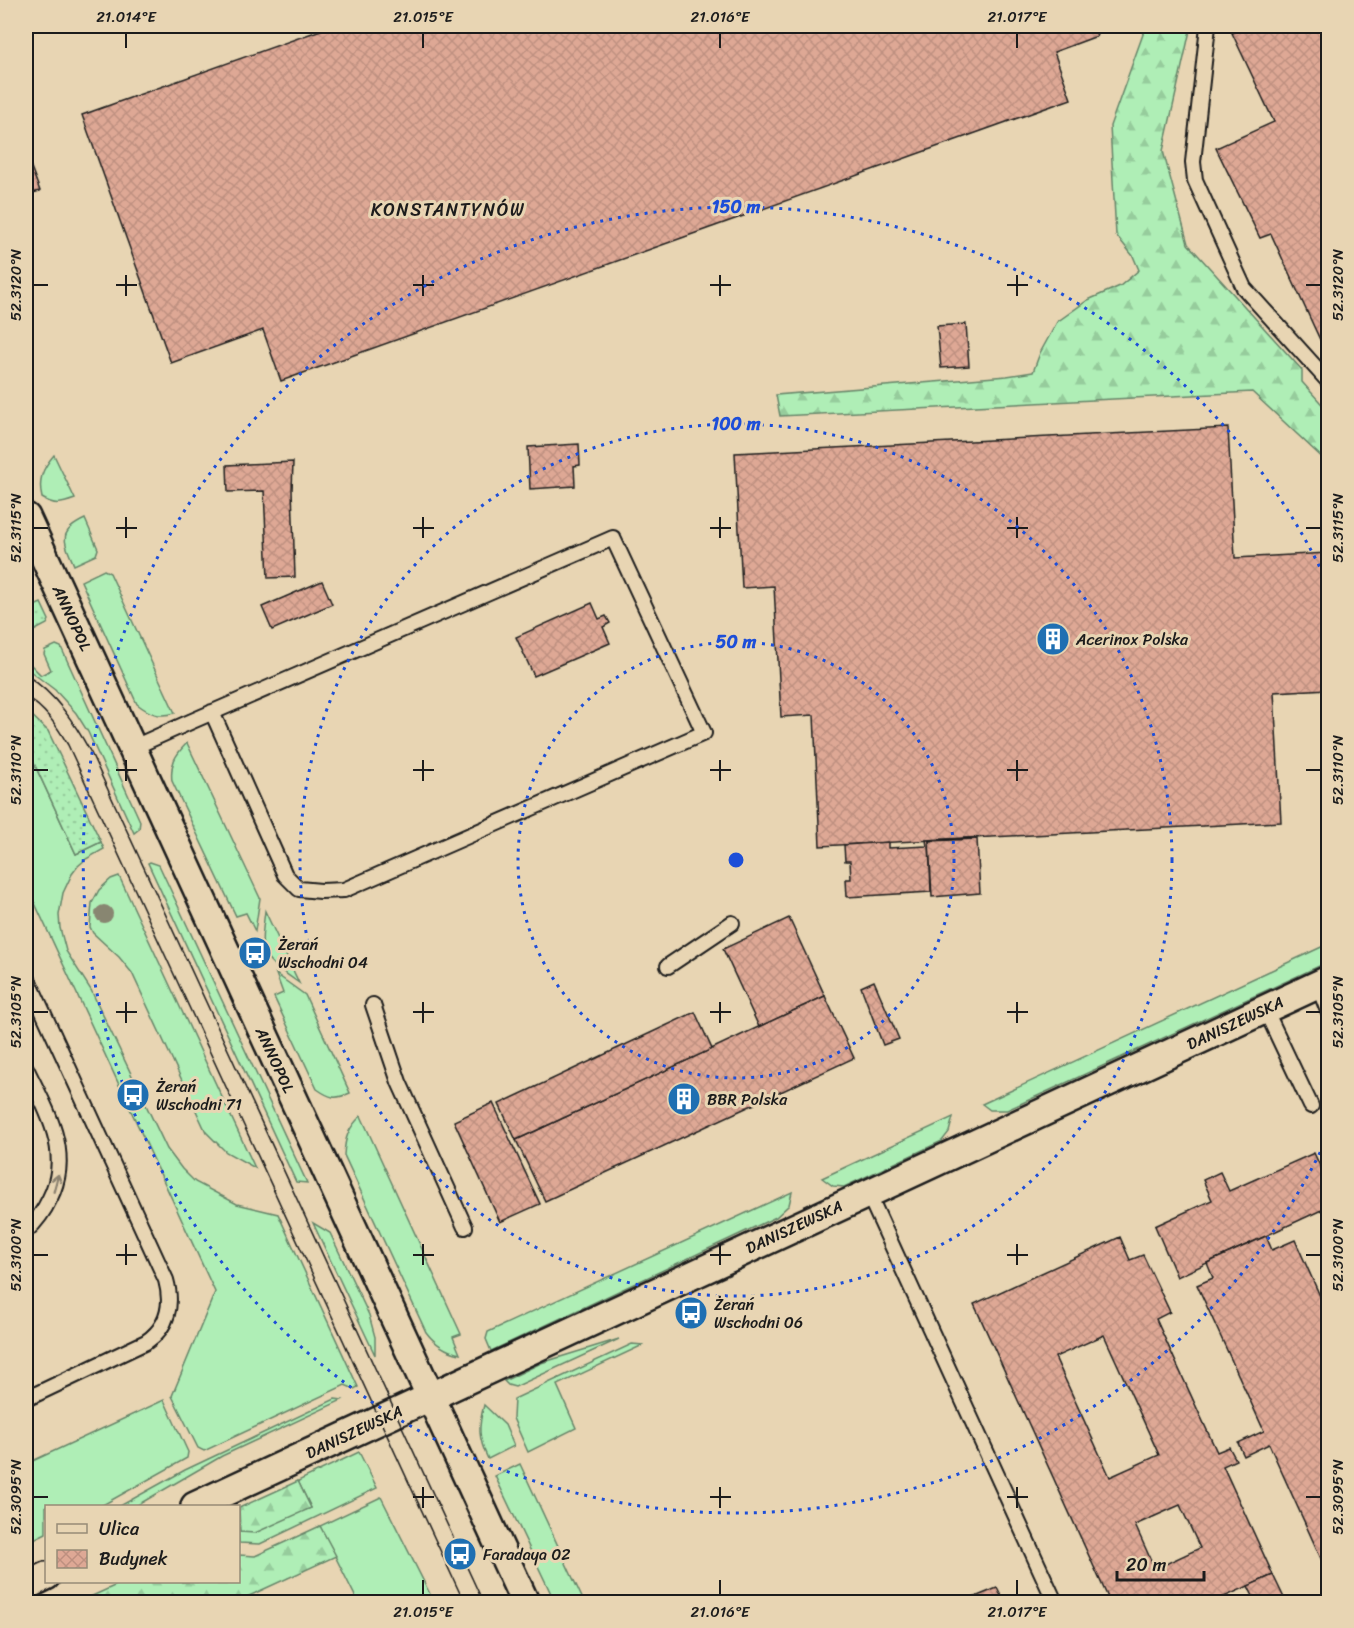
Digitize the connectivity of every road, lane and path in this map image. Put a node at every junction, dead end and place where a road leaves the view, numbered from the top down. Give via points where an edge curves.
1 (1208, 26) edge
2 (1329, 381) edge
3 (26, 517) edge
4 (212, 712) junction
5 (132, 748) junction
6 (732, 923) dead end
7 (668, 966) dead end
8 (26, 975) edge
9 (1323, 982) edge
10 (373, 1005) dead end
11 (1265, 1009) junction
12 (1329, 1011) edge
13 (26, 1068) edge
14 (1311, 1106) dead end
15 (868, 1193) junction
16 (465, 1227) dead end
17 (26, 1231) edge
18 (430, 1397) junction
19 (26, 1399) edge
20 (197, 1505) edge
21 (45, 1576) edge
22 (26, 1586) edge
23 (525, 1602) edge
24 (1055, 1602) edge

1 - 2 lane via 1193,162 1195,180 1244,288
3 - 5 street, ANNOPOL
4 - 4 lane via 613,538 704,733 344,890 321,891 299,889 285,875
4 - 5 lane
5 - 18 street, ANNOPOL
6 - 7 lane
8 - 19 lane via 166,1280 170,1303 165,1324 146,1342
9 - 11 street, DANISZEWSKA
9 - 12 lane
10 - 16 lane via 399,1082
11 - 14 lane
11 - 15 street, DANISZEWSKA
17 -> 13 lane via 45,1209 54,1190 60,1151
15 - 18 street, DANISZEWSKA
15 - 24 lane
18 - 20 street, DANISZEWSKA
18 - 23 street, ANNOPOL
21 - 22 street

